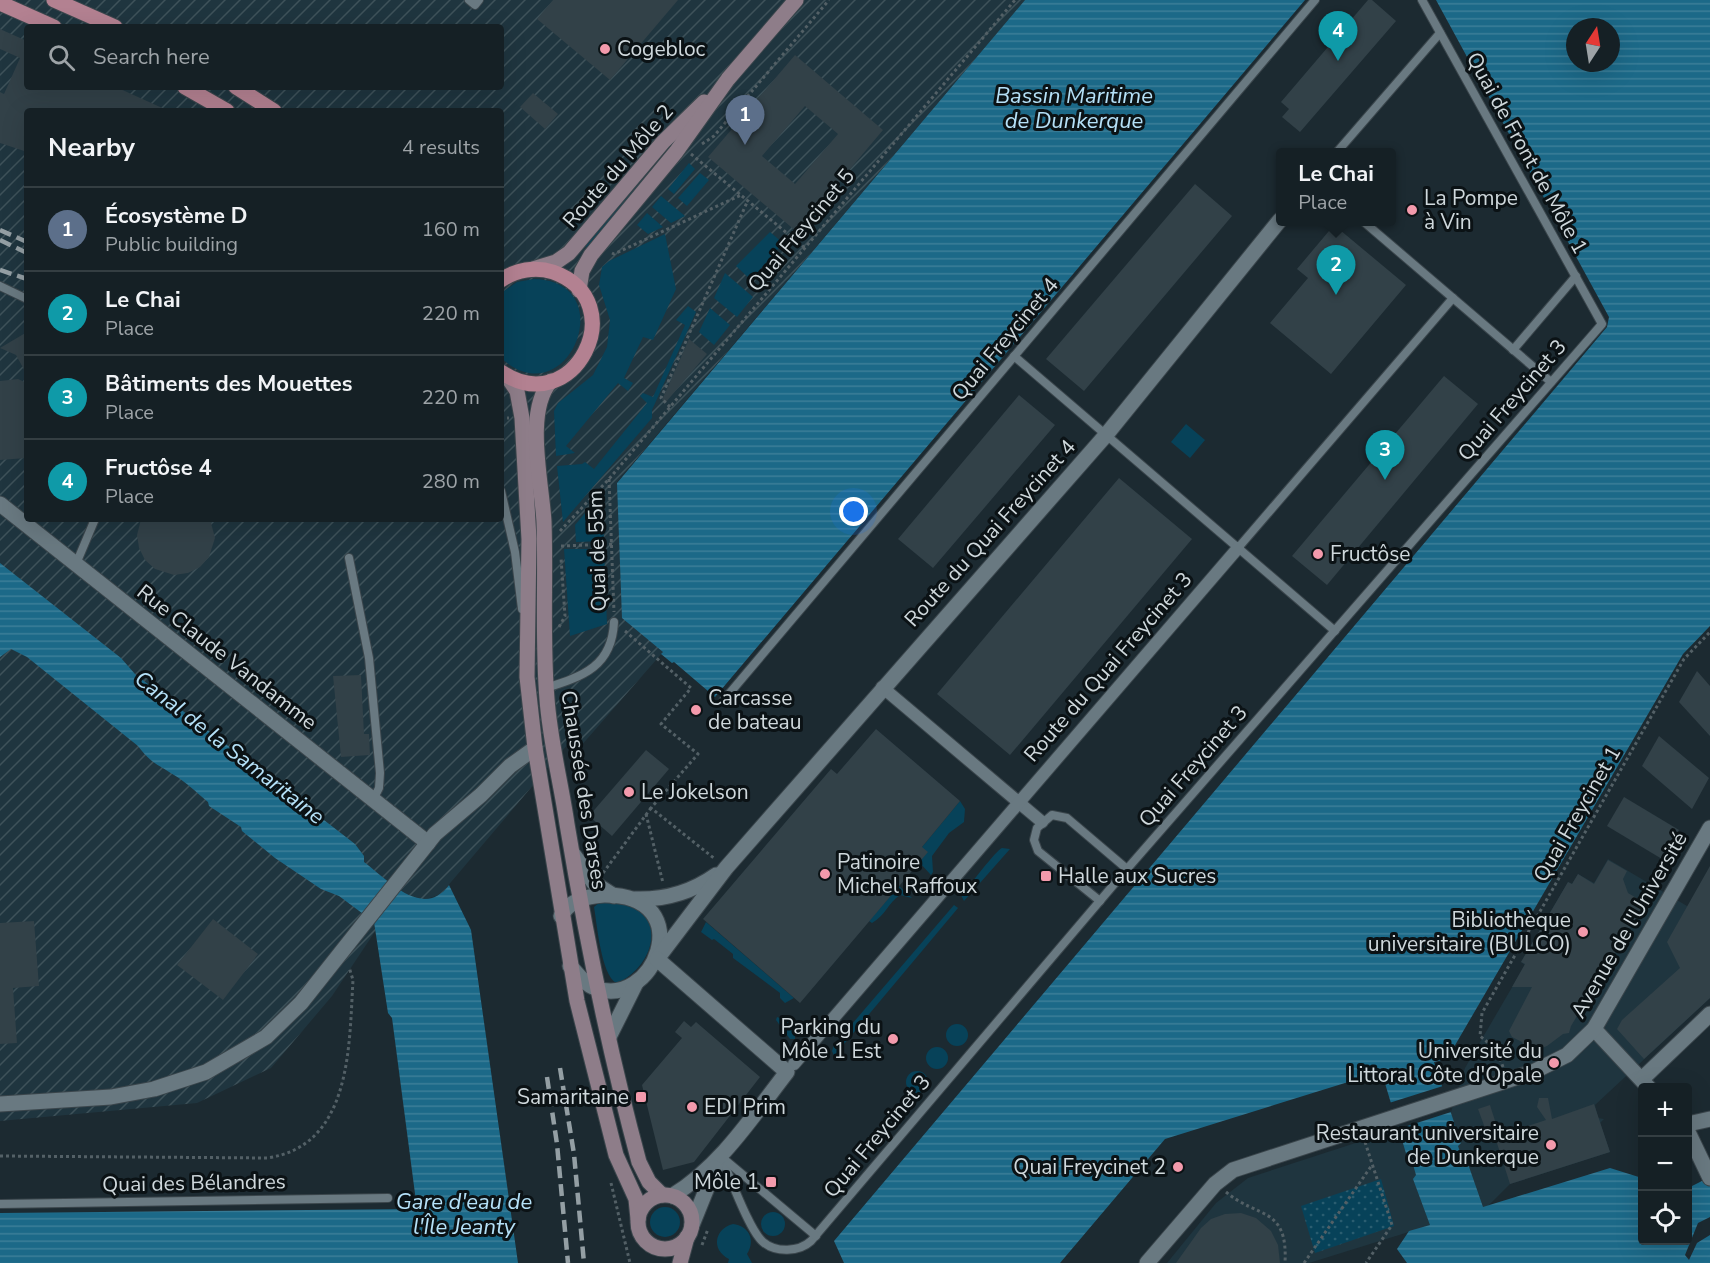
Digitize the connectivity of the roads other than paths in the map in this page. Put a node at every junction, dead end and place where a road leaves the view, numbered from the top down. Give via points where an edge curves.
1 (54, 0) edge
2 (796, 0) edge
3 (1315, 0) edge
4 (1422, 0) edge
5 (0, 3) edge
6 (47, 24) edge
7 (108, 24) edge
8 (1440, 33) junction
9 (728, 79) junction
10 (190, 90) edge
11 (241, 90) edge
12 (222, 108) edge
13 (269, 108) edge
14 (1341, 148) edge
15 (1276, 226) edge
16 (1369, 226) edge
17 (532, 269) junction
18 (1575, 276) junction
19 (504, 278) edge
20 (0, 286) edge
21 (579, 290) junction
22 (24, 297) edge
23 (1453, 298) junction
24 (1602, 324) joint
25 (1513, 350) junction
26 (1014, 356) junction
27 (504, 374) edge
28 (551, 381) junction
29 (1551, 382) junction
30 (1106, 435) junction
31 (0, 504) edge
32 (504, 504) edge
33 (94, 522) edge
34 (1238, 548) junction
35 (349, 558) dead end
36 (75, 564) junction
37 (614, 621) road end
38 (1335, 631) junction
39 (527, 653) junction
40 (882, 687) junction
41 (546, 688) junction
42 (723, 701) dead end
43 (535, 748) junction
44 (373, 800) junction
45 (1019, 802) junction
46 (1042, 822) junction
47 (1710, 828) edge
48 (428, 843) junction
49 (572, 852) junction
50 (726, 868) junction
51 (1127, 869) junction
52 (614, 896) junction
53 (633, 899) junction
54 (580, 900) junction
55 (1100, 902) junction
56 (561, 916) junction
57 (657, 959) junction
58 (570, 966) junction
59 (637, 981) junction
60 (598, 989) junction
61 (1710, 1014) edge
62 (1594, 1029) junction
63 (609, 1037) junction
64 (790, 1068) junction
65 (1645, 1083) edge
66 (0, 1104) edge
67 (1710, 1119) edge
68 (1692, 1123) edge
69 (1690, 1137) edge
70 (721, 1157) junction
71 (1710, 1178) edge
72 (667, 1196) junction
73 (388, 1198) dead end
74 (0, 1204) edge
75 (638, 1219) junction
76 (690, 1231) junction
77 (816, 1236) junction
78 (646, 1242) junction
79 (657, 1263) edge
80 (680, 1263) edge
81 (1147, 1263) edge

1 - 7 main road
2 - 9 main road, Route du Môle 2
3 - 26 lane, Quai Freycinet 4
4 - 8 lane, Quai de Front de Môle 1
5 - 6 main road
8 - 14 lane
8 - 18 lane, Quai de Front de Môle 1
9 - 17 main road, Route du Môle 2 via 671,134 569,254
9 - 21 main road, Route du Môle 2 via 676,152 591,255 582,271
10 - 12 main road
11 - 13 main road
15 - 30 street, Route du Quai Freycinet 4
16 - 23 lane
17 - 19 main road
17 - 21 main road via 561,275
18 - 24 lane, Quai de Front de Môle 1
18 - 25 lane
20 - 22 lane
21 - 28 main road via 592,317 591,340 576,366
23 - 25 lane
23 - 34 lane, Route du Quai Freycinet 3
24 - 29 lane, Quai Freycinet 3
25 - 29 lane
26 - 30 lane
26 - 42 lane, Quai Freycinet 4
27 - 28 main road via 529,383
27 - 39 main road, Chaussée des Darses via 520,399 522,418 529,539
28 - 41 main road, Chaussée des Darses via 540,396 537,417 544,521
29 - 38 lane, Quai Freycinet 3
30 - 34 lane
30 - 40 street, Route du Quai Freycinet 4
31 - 36 street, Rue Claude Vandamme
32 - 39 lane, Chaussée des Darses via 515,552
33 - 36 lane
34 - 38 lane
34 - 45 street, Route du Quai Freycinet 3
35 - 44 lane via 369,658 380,773
36 - 44 street, Rue Claude Vandamme
37 - 41 lane via 611,646 603,660
38 - 51 lane, Quai Freycinet 3
39 - 43 main road, Chaussée des Darses
40 - 45 street
40 - 50 street, Route du Quai Freycinet 4
41 - 49 main road, Chaussée des Darses
43 - 48 street via 510,766
43 - 56 main road, Chaussée des Darses
44 - 48 street, Rue Claude Vandamme
45 - 46 street
45 - 64 street, Route du Quai Freycinet 3
46 - 51 lane via 1052,815 1066,818
46 - 55 lane via 1034,836 1038,851
47 - 62 street, Avenue de l'Université
48 - 66 street via 345,949 283,1023 266,1037 206,1072 139,1093
49 - 52 street via 594,883
49 - 54 main road, Chaussée des Darses
50 - 53 street, Route du Quai Freycinet 4 via 695,887 666,897
50 - 57 street, Route du Quai Freycinet 4
51 - 55 lane, Quai Freycinet 3
52 - 53 street, Route du Quai Freycinet 4
52 - 54 street
53 - 57 street via 646,906 657,920 661,935
54 - 56 street via 568,906
54 - 60 main road, Chaussée des Darses
55 - 77 lane, Quai Freycinet 3
56 - 58 main road, Chaussée des Darses
57 - 59 street, Route du Quai Freycinet 4
57 - 64 street
58 - 60 street
58 - 75 main road, Chaussée des Darses via 616,1155 636,1199
59 - 60 street via 618,991
59 - 63 street
60 - 63 main road, Chaussée des Darses
61 - 65 street
62 - 65 street
62 - 81 street, Avenue de l'Université via 1560,1059 1505,1081 1242,1165 1215,1184
63 - 72 main road, Chaussée des Darses via 639,1162 649,1182
64 - 70 street, Route du Quai Freycinet 3
67 - 68 street
69 - 71 street
70 - 72 street, Route du Quai Freycinet 3 via 691,1184
70 - 76 street, Route du Quai Freycinet 3
70 - 77 lane
70 - 77 lane via 754,1229 764,1242 774,1248 795,1249 806,1246
72 - 75 main road via 648,1201
72 - 76 main road via 688,1208
73 - 74 lane, Quai des Bélandres
75 - 78 main road
76 - 78 main road via 680,1245 669,1249
76 - 80 main road
78 - 79 main road

